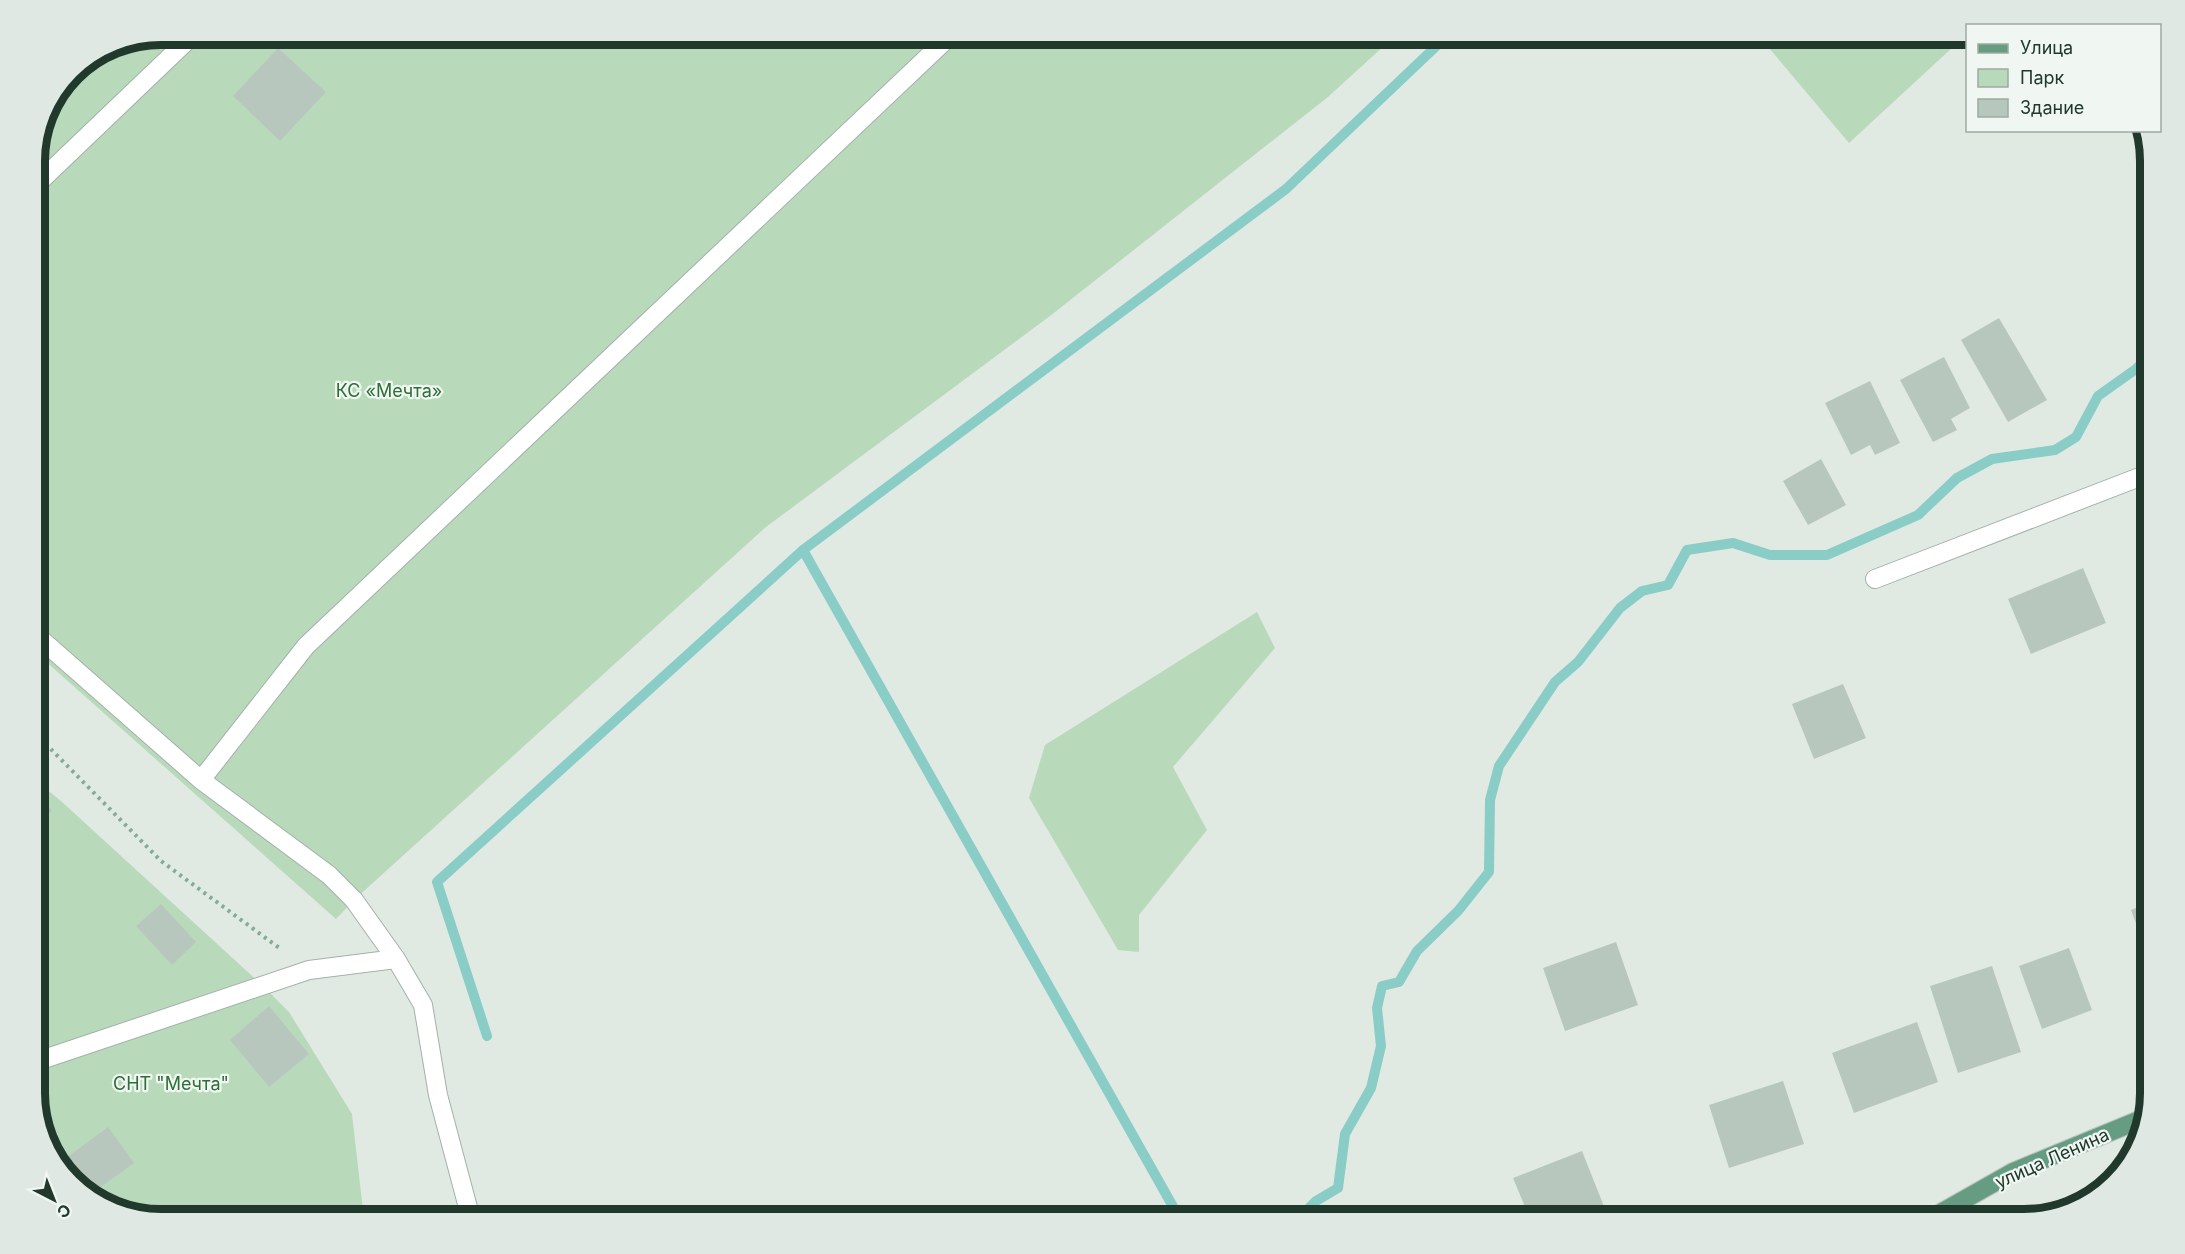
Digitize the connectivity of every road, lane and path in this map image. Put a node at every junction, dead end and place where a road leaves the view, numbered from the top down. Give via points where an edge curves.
1 (182, 45) edge
2 (940, 45) edge
3 (45, 176) edge
4 (2140, 477) edge
5 (1875, 579) dead end
6 (45, 643) edge
7 (45, 743) edge
8 (201, 780) junction
9 (396, 959) junction
10 (309, 970) junction
11 (45, 1059) edge
12 (2136, 1121) edge
13 (467, 1209) edge
14 (1949, 1209) edge

1 - 3 street
2 - 8 street via 306,646
4 - 5 street
6 - 8 street
7 - 10 path via 161,861
8 - 9 street via 329,875 354,900
9 - 10 street
9 - 13 street via 423,1005 438,1095
10 - 11 street
12 - 14 main road, улица Ленина via 2013,1172

